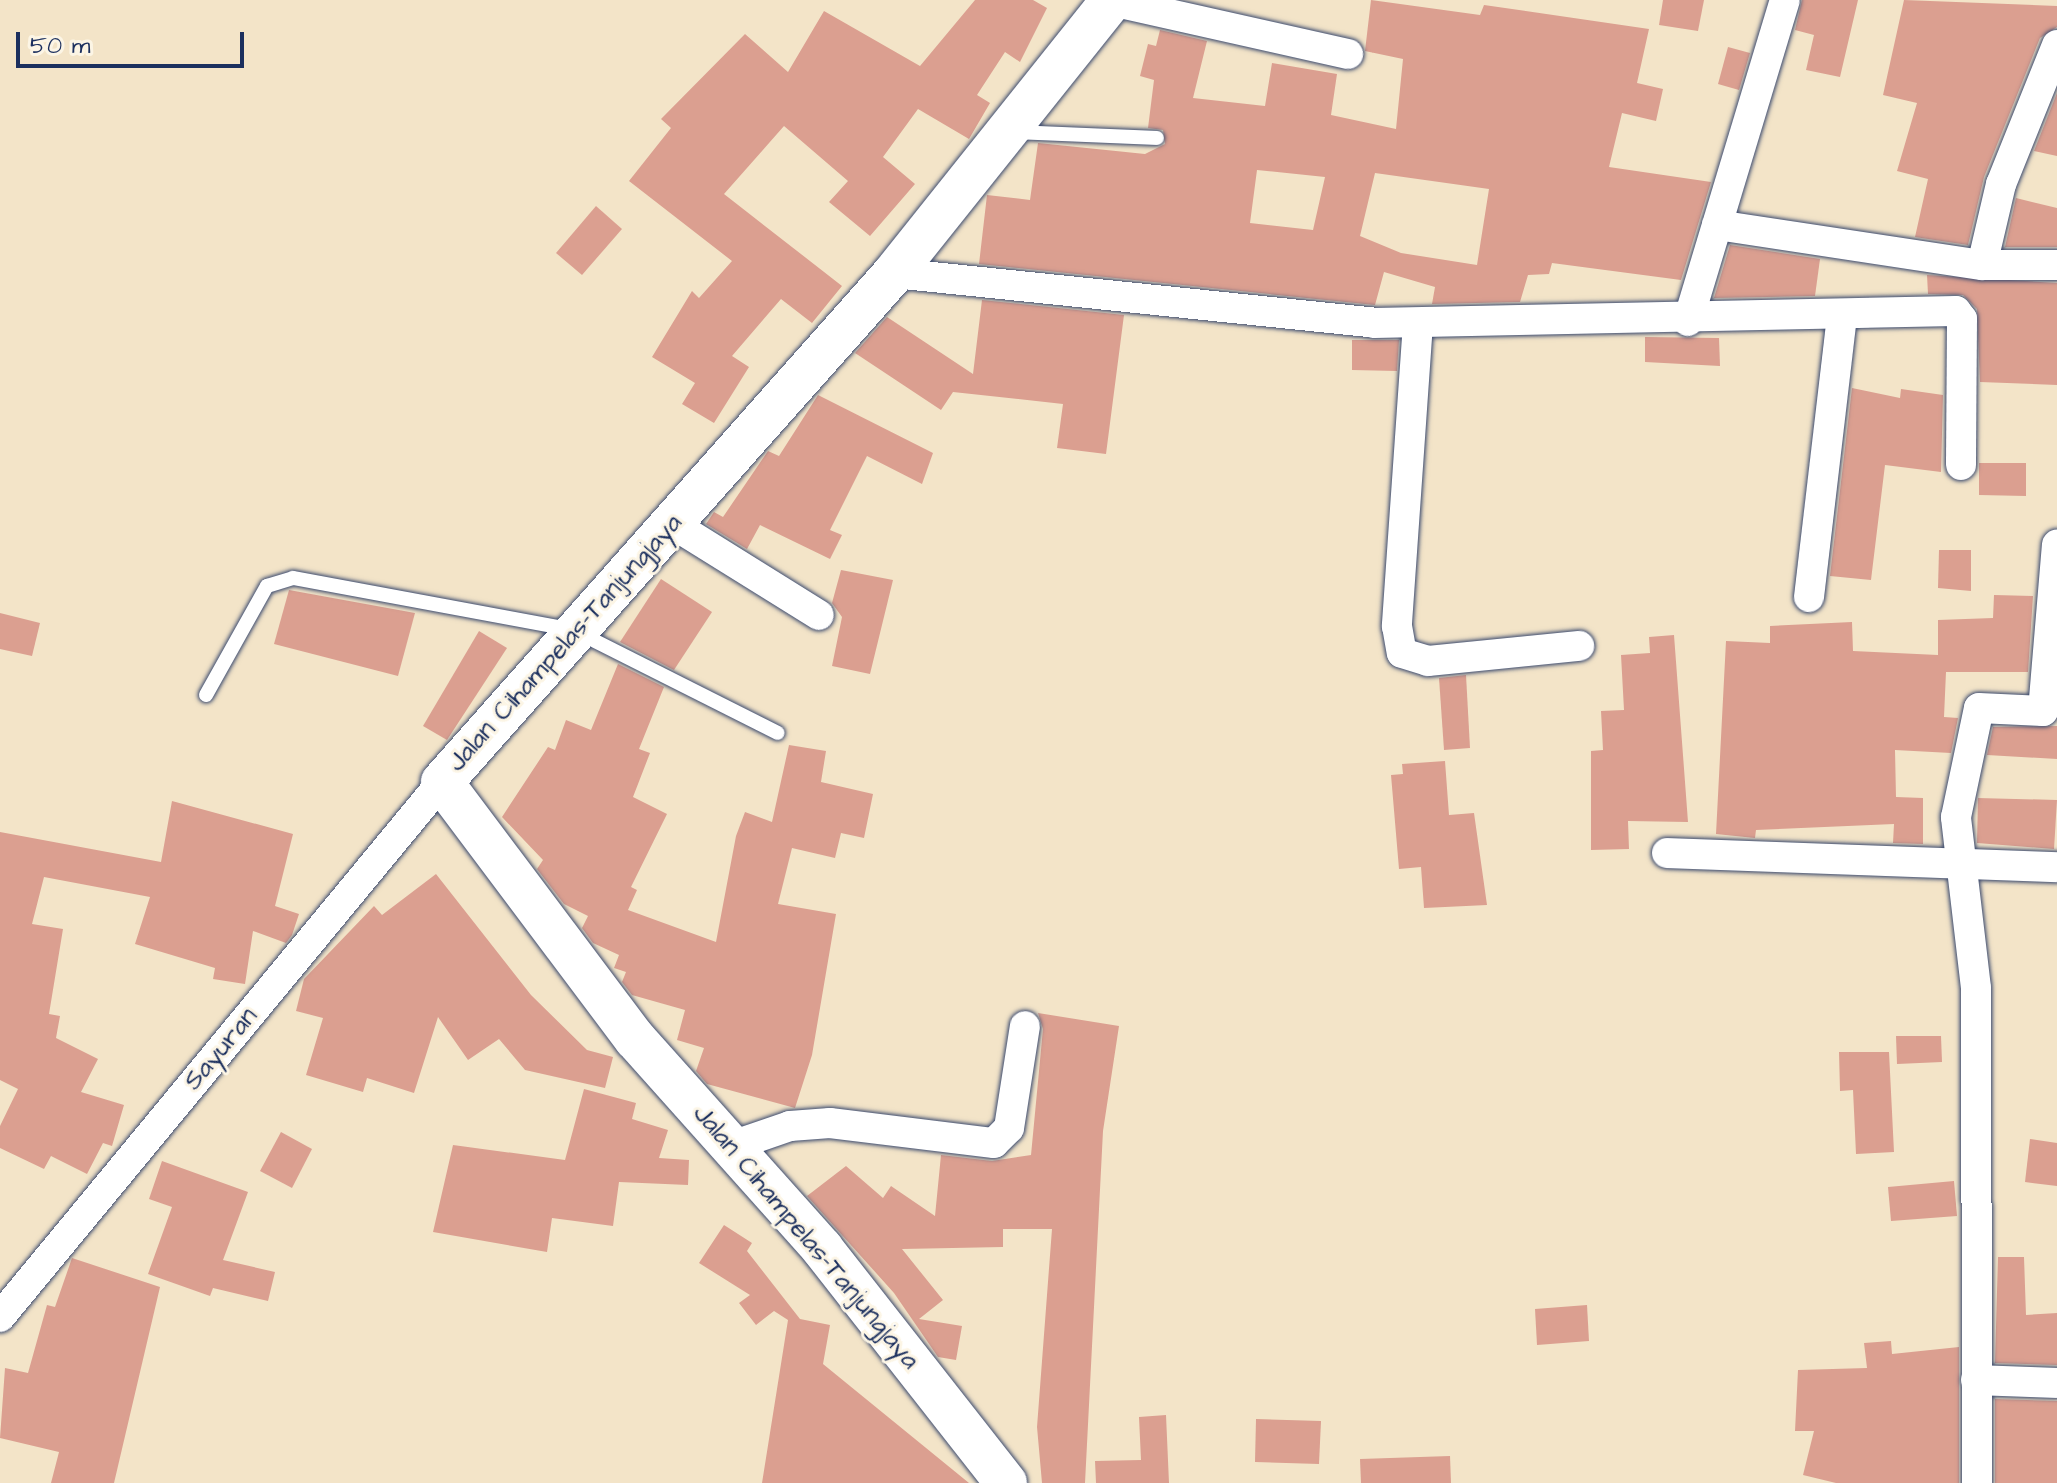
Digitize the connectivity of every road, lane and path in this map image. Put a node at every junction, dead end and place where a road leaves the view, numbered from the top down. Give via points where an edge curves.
1 (1785, 0) edge
2 (1111, 1) edge
3 (2057, 45) edge
4 (1348, 54) dead end
5 (1003, 131) junction
6 (1157, 138) dead end
7 (1717, 225) junction
8 (1982, 265) junction
9 (2057, 265) edge
10 (894, 273) junction
11 (1842, 316) junction
12 (1688, 321) junction
13 (1418, 323) junction
14 (1961, 465) dead end
15 (671, 523) junction
16 (2057, 545) edge
17 (1809, 597) dead end
18 (819, 615) dead end
19 (2054, 627) edge
20 (573, 630) junction
21 (1579, 646) dead end
22 (206, 695) dead end
23 (2050, 712) edge
24 (778, 733) dead end
25 (442, 782) junction
26 (1667, 853) dead end
27 (1961, 862) junction
28 (2057, 867) edge
29 (1025, 1026) dead end
30 (732, 1146) junction
31 (0, 1317) edge
32 (1976, 1380) junction
33 (2057, 1383) edge
34 (1006, 1483) edge
35 (1977, 1483) edge

1 - 7 street
2 - 4 street
2 - 5 main road, Jalan Cihampelas-Tanjungjaya
3 - 8 street via 2001,184
5 - 6 lane
5 - 10 main road, Jalan Cihampelas-Tanjungjaya
7 - 8 street
7 - 12 street
8 - 9 street
10 - 13 street
10 - 15 main road, Jalan Cihampelas-Tanjungjaya
11 - 12 street
11 - 14 street via 1960,313
11 - 17 street
12 - 13 street
13 - 21 street via 1397,626 1402,653 1428,661
15 - 18 street
15 - 20 main road, Jalan Cihampelas-Tanjungjaya
16 - 19 street
19 - 23 street
20 - 22 lane via 276,578
20 - 24 lane
20 - 25 main road, Jalan Cihampelas-Tanjungjaya
23 - 27 street via 1979,708 1956,817
25 - 30 main road, Jalan Cihampelas-Tanjungjaya via 535,915
25 - 31 street, Sayuran
26 - 27 street
27 - 28 street
27 - 32 street via 1976,988
29 - 30 street via 1009,1128 994,1143 830,1123 790,1126
30 - 34 main road, Jalan Cihampelas-Tanjungjaya
32 - 33 street
32 - 35 street

